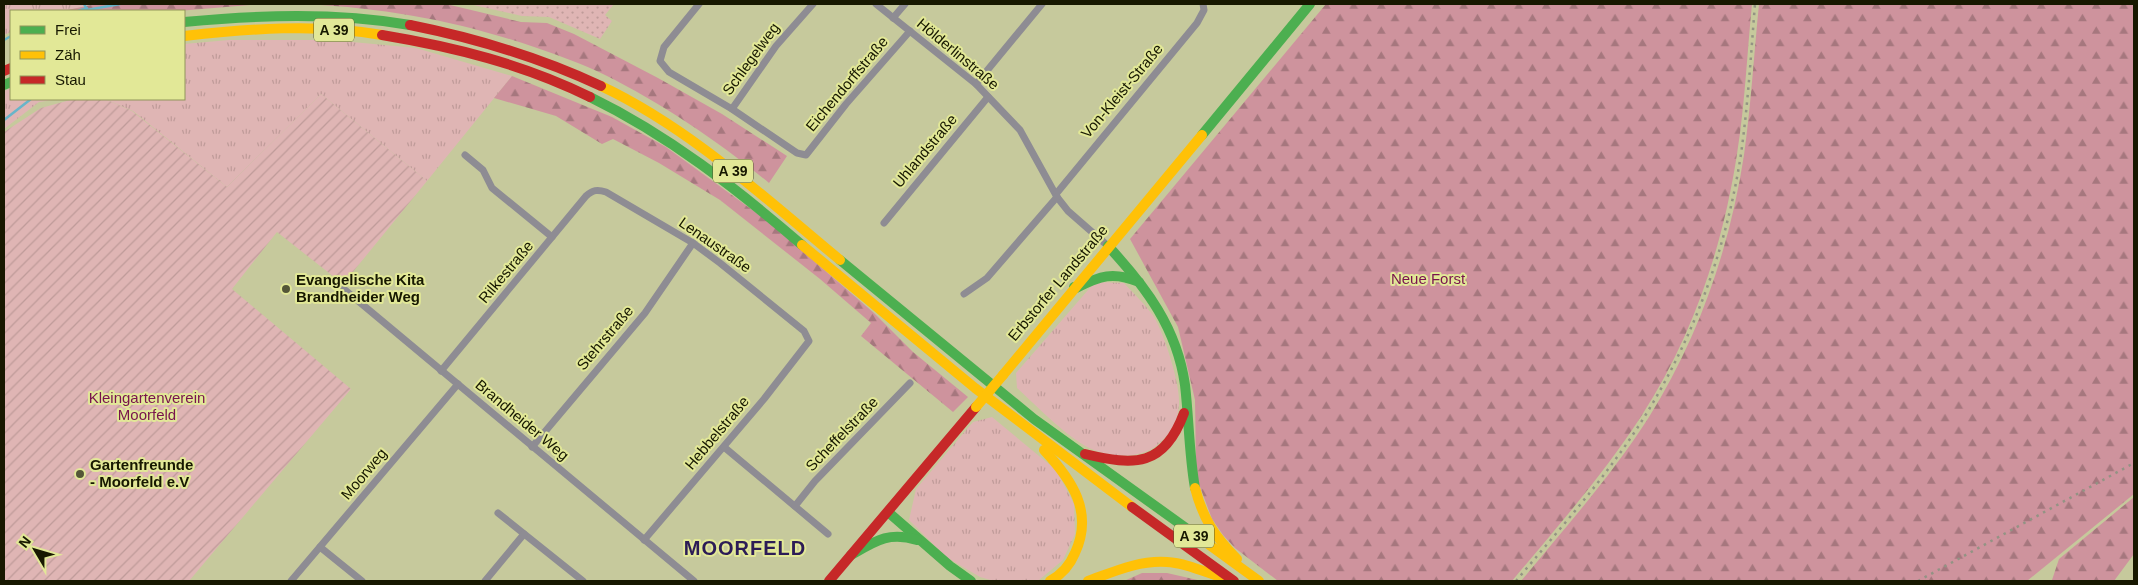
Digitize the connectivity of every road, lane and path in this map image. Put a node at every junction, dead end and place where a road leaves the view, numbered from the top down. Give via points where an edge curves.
1 (699, 4) edge
2 (813, 4) edge
3 (876, 4) edge
4 (905, 4) edge
5 (1042, 4) edge
6 (1203, 4) edge
7 (1310, 4) edge
8 (893, 18) junction
9 (185, 22) edge
10 (910, 31) junction
11 (185, 36) edge
12 (976, 84) junction
13 (988, 97) junction
14 (732, 108) junction
15 (466, 155) dead end
16 (592, 191) joint
17 (1056, 195) junction
18 (884, 223) dead end
19 (552, 237) junction
20 (693, 243) junction
21 (1108, 246) junction
22 (333, 280) dead end
23 (1144, 284) junction
24 (1074, 287) junction
25 (964, 294) dead end
26 (809, 341) joint
27 (441, 371) junction
28 (910, 383) dead end
29 (458, 384) junction
30 (1187, 401) junction
31 (1027, 430) junction
32 (532, 447) junction
33 (724, 447) junction
34 (1079, 452) junction
35 (796, 506) junction
36 (888, 512) junction
37 (498, 513) dead end
38 (524, 534) junction
39 (828, 534) dead end
40 (644, 540) junction
41 (921, 542) junction
42 (320, 547) junction
43 (851, 555) junction
44 (291, 581) edge
45 (362, 581) edge
46 (485, 581) edge
47 (583, 581) edge
48 (694, 581) edge
49 (828, 581) edge
50 (971, 581) edge
51 (1050, 581) edge
52 (1088, 581) edge
53 (1234, 581) edge
54 (1259, 581) edge
55 (1264, 581) edge

1 - 14 street via 664,47 660,61 668,72
2 - 14 street, Schlegelweg via 776,46
3 - 8 street, Hölderlinstraße
4 - 8 street
5 - 12 street
6 - 17 street, Von-Kleist-Straße via 1204,10 1196,23
7 - 21 main road, Erbstorfer Landstraße
8 - 10 street, Hölderlinstraße
9 - 34 main road, A 39 via 302,15 370,19 445,32 505,49 616,93 684,135 748,182 1034,419
10 - 12 street, Hölderlinstraße
10 - 14 street, Eichendorffstraße via 806,155 797,153
11 - 31 main road, A 39 via 301,28 368,32 415,39 473,54 576,90 642,123 715,174
12 - 13 street, Hölderlinstraße
13 - 17 street, Hölderlinstraße via 1020,130
13 - 18 street, Uhlandstraße
15 - 19 street via 483,170 492,188
16 - 19 street, Rilkestraße
16 - 20 street, Lenaustraße via 606,192
17 - 21 street, Hölderlinstraße via 1068,211
17 - 25 street, Von-Kleist-Straße via 986,278
19 - 27 street, Rilkestraße
20 - 26 street, Lenaustraße via 774,305 804,332
20 - 32 street, Stehrstraße via 645,313
21 - 23 main road
21 - 24 main road, Erbstorfer Landstraße
22 - 27 street, Brandheider Weg
23 - 24 main road via 1110,274
23 - 30 main road via 1174,339
24 - 36 main road, Erbstorfer Landstraße, bridge
26 - 33 street, Hebbelstraße
27 - 29 street, Brandheider Weg
28 - 35 street, Scheffelstraße via 815,481
29 - 32 street, Brandheider Weg
29 - 42 street, Moorweg
30 - 34 main road via 1180,429 1169,445 1154,457 1120,462
30 - 55 main road via 1190,468 1202,512 1230,553
31 - 51 main road via 1069,480 1080,502 1083,519 1077,551 1069,565
31 - 53 main road, A 39
32 - 40 street, Brandheider Weg
33 - 35 street
33 - 40 street, Hebbelstraße
34 - 54 main road, A 39
35 - 39 street
36 - 41 main road
36 - 43 main road, Erbstorfer Landstraße
37 - 38 street
38 - 46 street
38 - 47 street
40 - 48 street, Brandheider Weg
41 - 43 main road via 907,536 889,536
41 - 50 main road
42 - 44 street, Moorweg
42 - 45 street
43 - 49 main road, Erbstorfer Landstraße
52 - 53 main road via 1124,568 1167,562

